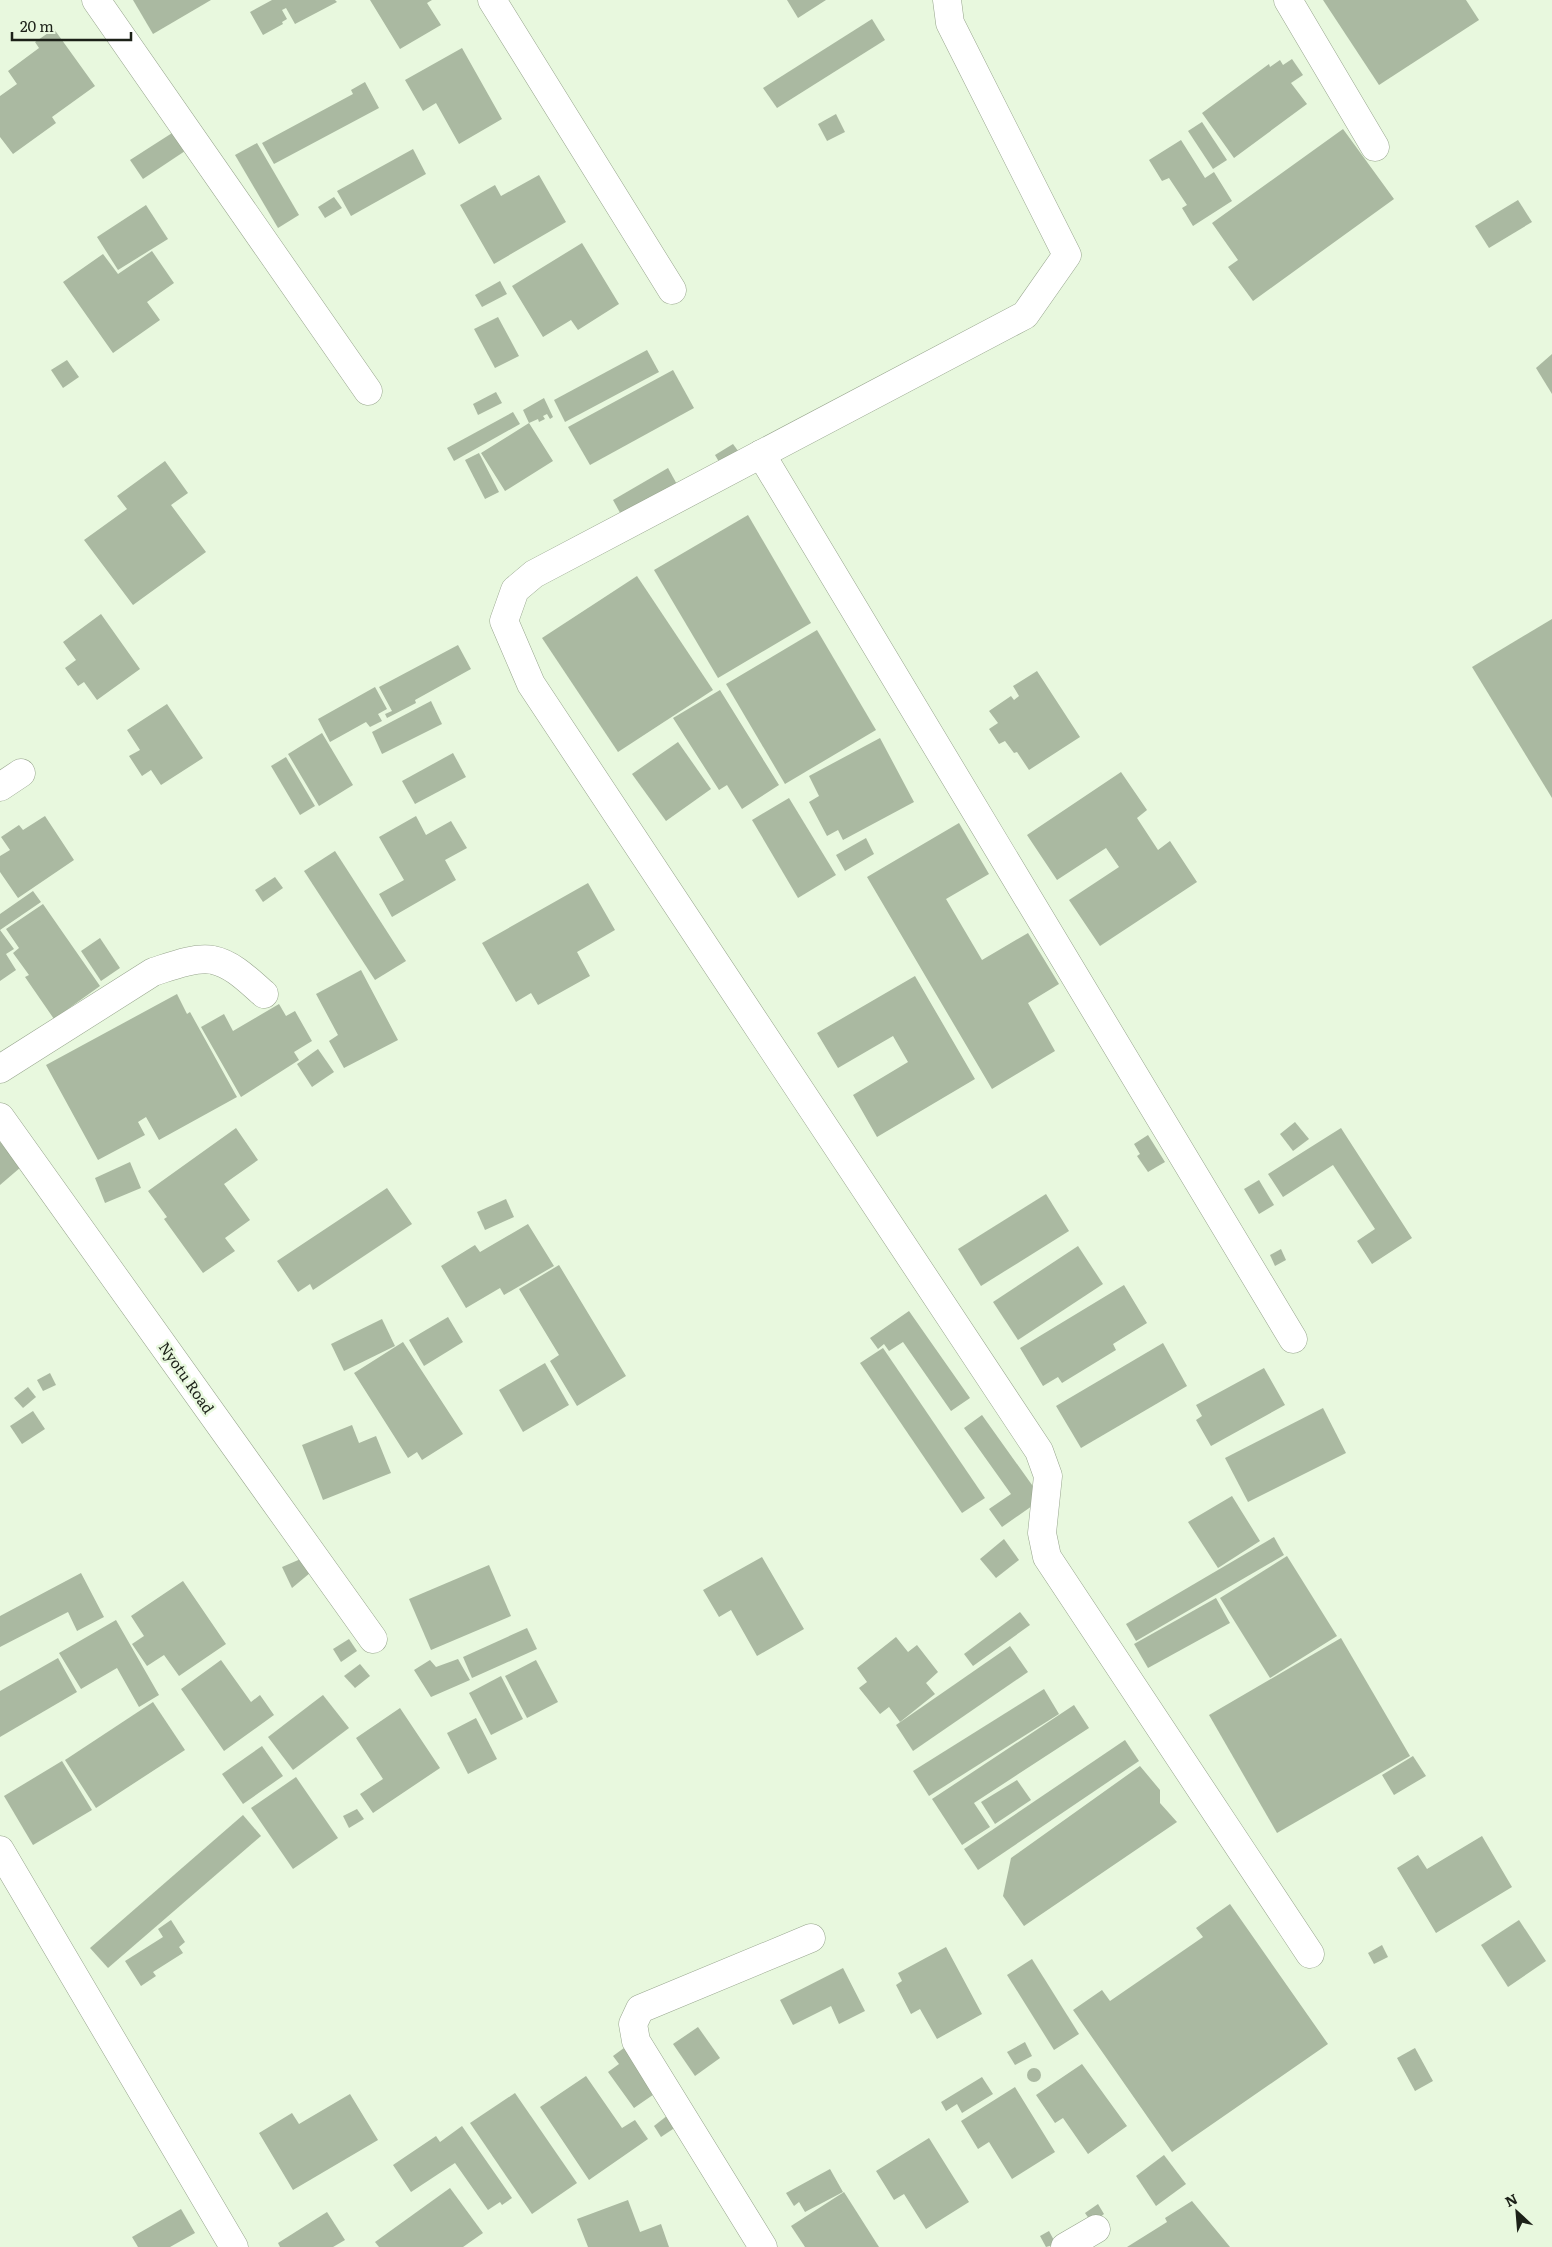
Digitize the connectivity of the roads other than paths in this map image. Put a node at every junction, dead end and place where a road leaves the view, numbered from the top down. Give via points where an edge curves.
1 (96, 0) edge
2 (492, 0) edge
3 (947, 0) edge
4 (1288, 0) edge
5 (1375, 147) dead end
6 (672, 290) dead end
7 (368, 391) dead end
8 (761, 454) junction
9 (264, 994) dead end
10 (0, 1069) edge
11 (0, 1117) edge
12 (1293, 1339) dead end
13 (373, 1640) dead end
14 (0, 1850) edge
15 (811, 1938) dead end
16 (1310, 1954) dead end
17 (1096, 2229) dead end
18 (234, 2247) edge
19 (763, 2247) edge
20 (1065, 2247) edge

1 - 7 street
2 - 6 street
3 - 8 street via 950,23 1066,255 1025,315
4 - 5 street
8 - 12 street
8 - 16 street via 534,574 515,590 504,621 531,684 1039,1451 1048,1476 1042,1533 1047,1556
9 - 10 street via 238,973 212,960 180,963 153,972
11 - 13 street, Nyotu Road
14 - 18 street
15 - 19 street via 640,2008 633,2024 636,2041
17 - 20 street

